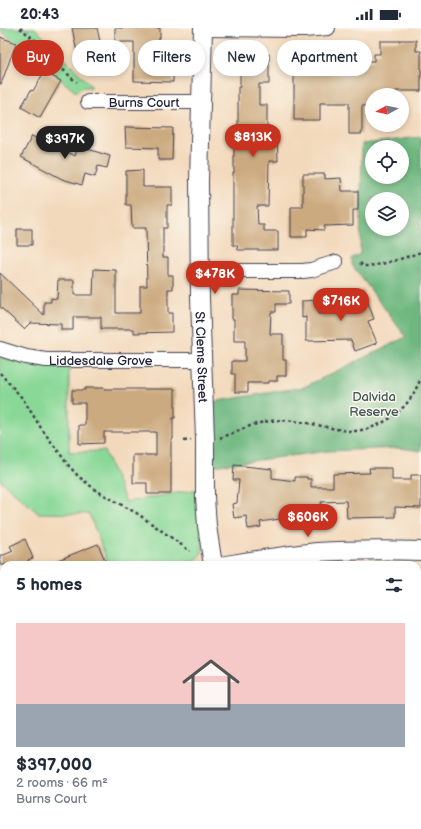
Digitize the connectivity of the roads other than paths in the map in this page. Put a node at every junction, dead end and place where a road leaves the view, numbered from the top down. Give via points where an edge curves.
1 (328, 28) edge
2 (203, 29) edge
3 (88, 102) dead end
4 (200, 102) junction
5 (336, 262) dead end
6 (200, 271) junction
7 (0, 349) edge
8 (203, 360) junction
9 (421, 551) edge
10 (212, 561) edge
11 (249, 561) edge

1 - 2 street
2 - 4 street, St Clems Street
3 - 4 street, Burns Court
4 - 6 street, St Clems Street
5 - 6 street via 303,271
6 - 8 street, St Clems Street
7 - 8 street, Liddesdale Grove via 46,360
8 - 10 street, St Clems Street via 206,507
9 - 11 street via 316,552

